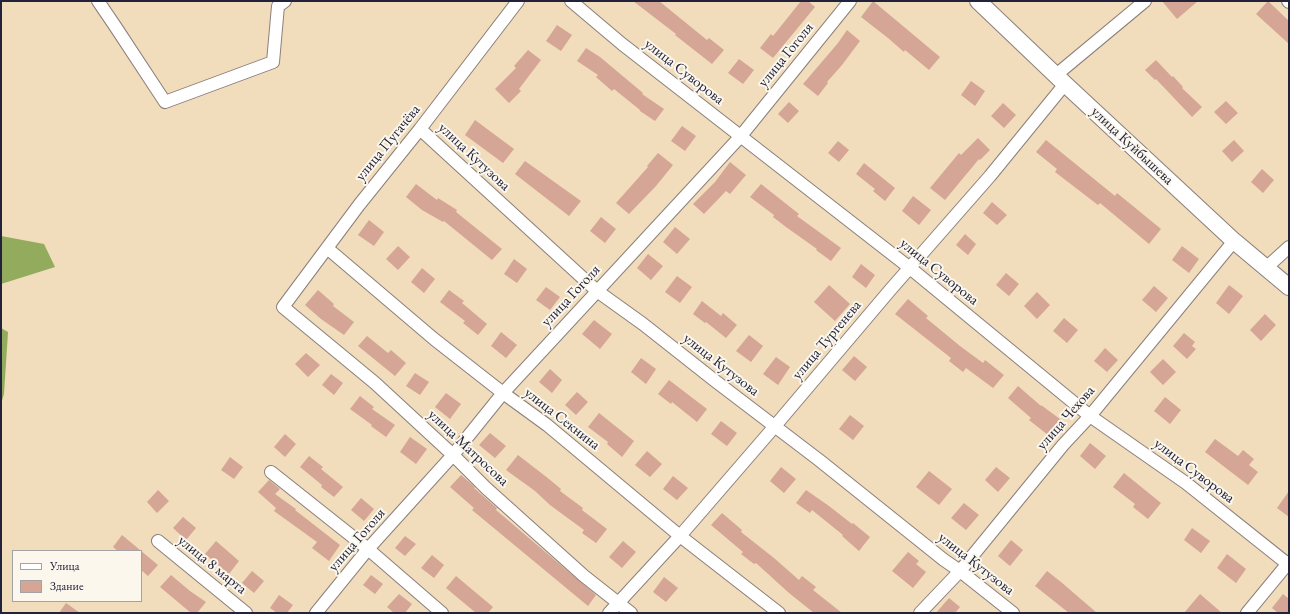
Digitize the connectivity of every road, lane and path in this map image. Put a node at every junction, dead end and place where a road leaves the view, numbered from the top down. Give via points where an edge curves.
1 (98, 1) edge
2 (285, 1) edge
3 (518, 1) edge
4 (571, 1) edge
5 (850, 1) edge
6 (978, 1) edge
7 (1145, 1) edge
8 (1060, 79) junction
9 (420, 129) junction
10 (740, 136) junction
11 (1234, 241) junction
12 (1289, 247) edge
13 (327, 248) junction
14 (1267, 267) junction
15 (910, 268) junction
16 (1289, 287) edge
17 (597, 292) junction
18 (283, 307) joint
19 (503, 393) junction
20 (1090, 416) junction
21 (775, 426) junction
22 (453, 455) junction
23 (271, 472) dead end
24 (680, 536) junction
25 (158, 542) dead end
26 (368, 550) junction
27 (1288, 564) edge
28 (960, 570) junction
29 (618, 602) junction
30 (246, 613) edge
31 (316, 613) edge
32 (442, 613) edge
33 (608, 613) edge
34 (631, 613) edge
35 (779, 613) edge
36 (920, 613) edge
37 (1013, 613) edge
38 (1248, 613) edge

1 - 2 street via 165,102 273,62 278,6
3 - 9 street, улица Пугачёва
4 - 10 street, улица Суворова
5 - 10 street, улица Гоголя
6 - 8 main road, улица Куйбышева
7 - 8 street, улица Тургенева
8 - 11 main road, улица Куйбышева
8 - 15 street, улица Тургенева via 990,176
9 - 13 street, улица Пугачёва
9 - 17 street, улица Кутузова
10 - 15 street, улица Суворова
10 - 17 street, улица Гоголя
11 - 14 main road, улица Куйбышева
11 - 20 street, улица Чехова
12 - 14 street
13 - 18 street, улица Пугачёва
13 - 19 street, улица Секнина via 434,339
14 - 16 main road, улица Куйбышева
15 - 20 street, улица Суворова
15 - 21 street, улица Тургенева
17 - 19 street, улица Гоголя
17 - 21 street, улица Кутузова via 643,324
18 - 22 street, улица Матросова via 375,384
19 - 22 street, улица Гоголя
19 - 24 street, улица Секнина via 547,425
20 - 27 street, улица Суворова via 1186,483
20 - 28 street, улица Чехова
21 - 24 street, улица Тургенева
21 - 28 street, улица Кутузова
22 - 26 street, улица Гоголя
22 - 29 street, улица Матросова via 584,576
23 - 26 street
24 - 29 street, улица Тургенева
24 - 35 street, улица Секнина
25 - 30 street, улица 8 марта
26 - 31 street, улица Гоголя
26 - 32 street
27 - 38 street
28 - 36 street, улица Чехова
28 - 37 street, улица Кутузова
29 - 33 street, улица Тургенева
29 - 34 street, улица Матросова

